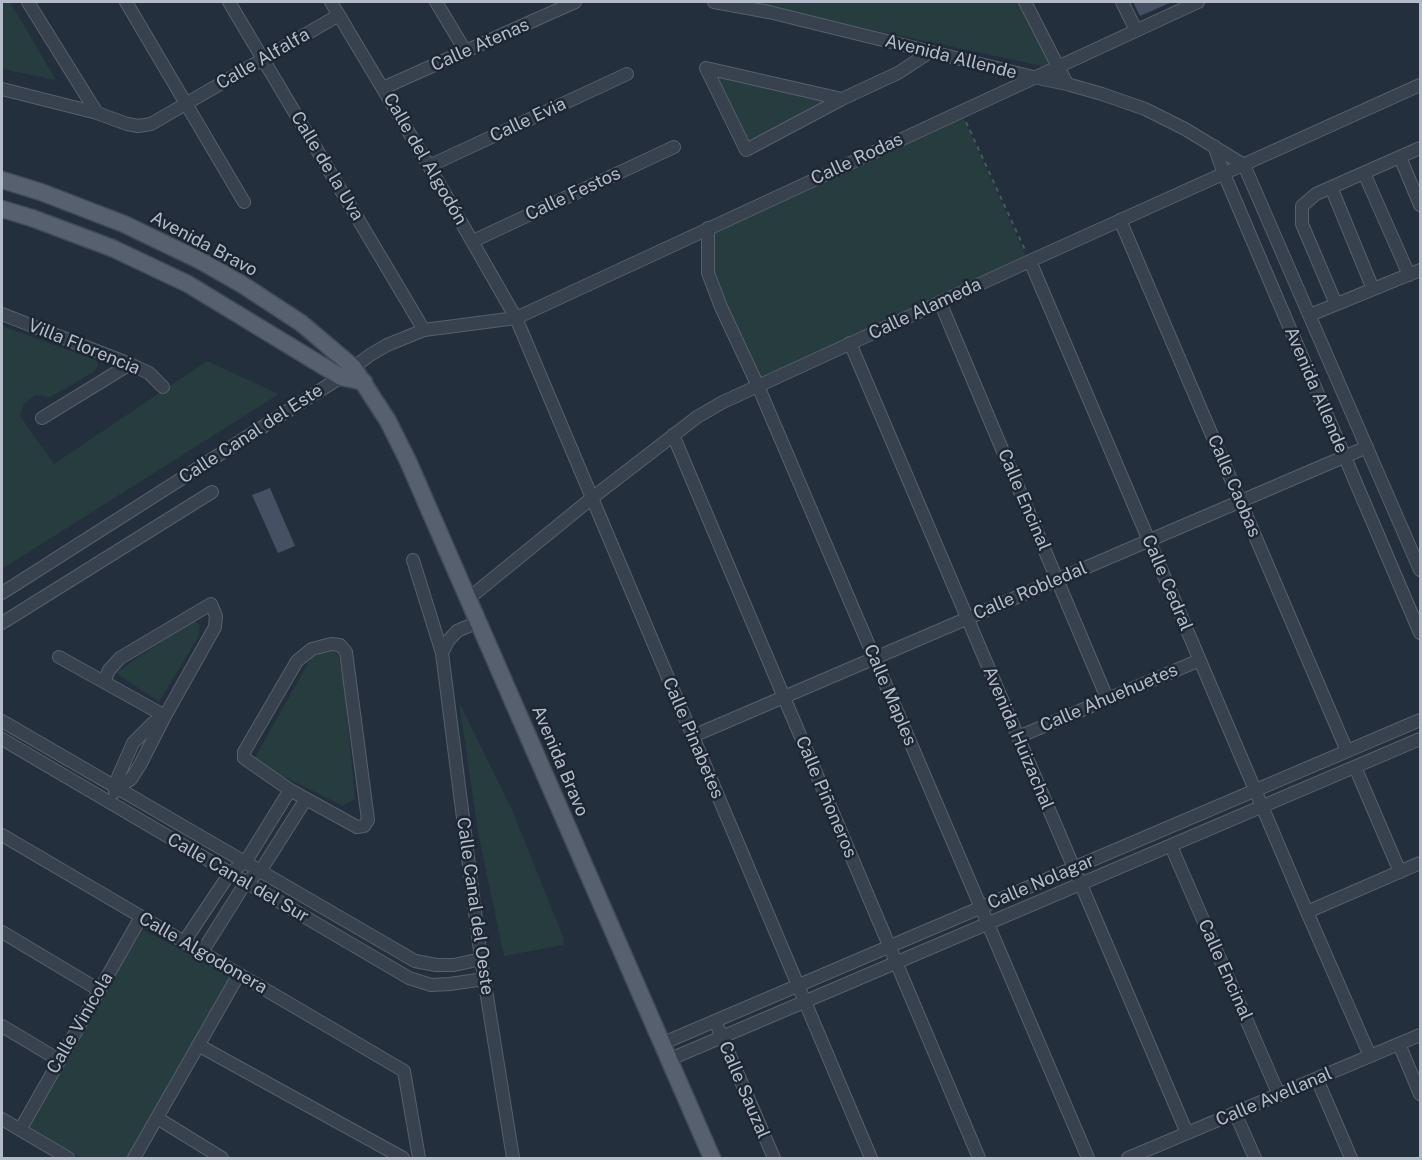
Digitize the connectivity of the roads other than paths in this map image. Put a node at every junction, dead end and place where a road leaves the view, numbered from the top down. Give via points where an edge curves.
1 (28, 2) edge
2 (126, 2) edge
3 (229, 2) edge
4 (331, 2) edge
5 (436, 2) edge
6 (575, 2) edge
7 (714, 2) edge
8 (1025, 2) edge
9 (1122, 2) edge
10 (1198, 2) edge
11 (730, 4) edge
12 (339, 15) junction
13 (1136, 30) junction
14 (466, 52) junction
15 (930, 52) junction
16 (263, 58) junction
17 (1058, 66) junction
18 (627, 74) dead end
19 (1033, 78) junction
20 (1067, 84) junction
21 (1420, 85) edge
22 (383, 88) junction
23 (2, 89) edge
24 (842, 99) junction
25 (186, 103) junction
26 (97, 113) junction
27 (1214, 146) junction
28 (674, 147) dead end
29 (1420, 148) edge
30 (1400, 158) junction
31 (1244, 165) junction
32 (429, 166) junction
33 (1364, 173) junction
34 (1224, 174) junction
35 (2, 180) edge
36 (1331, 187) junction
37 (41, 192) junction
38 (244, 202) dead end
39 (1420, 205) edge
40 (2, 209) edge
41 (32, 218) junction
42 (1120, 220) junction
43 (708, 228) junction
44 (473, 241) junction
45 (201, 261) junction
46 (1030, 261) junction
47 (1415, 272) edge
48 (188, 284) junction
49 (1373, 289) junction
50 (940, 302) junction
51 (1336, 304) junction
52 (2, 314) edge
53 (1310, 315) junction
54 (516, 318) junction
55 (424, 330) junction
56 (850, 344) junction
57 (130, 364) junction
58 (347, 372) junction
59 (758, 386) junction
60 (163, 387) dead end
61 (42, 418) dead end
62 (673, 435) junction
63 (1367, 447) junction
64 (1345, 456) junction
65 (212, 492) dead end
66 (592, 498) junction
67 (1240, 501) junction
68 (1149, 540) junction
69 (413, 560) dead end
70 (1420, 570) edge
71 (1057, 579) junction
72 (2, 593) edge
73 (468, 599) junction
74 (967, 618) junction
75 (478, 622) junction
76 (2, 623) edge
77 (1420, 633) edge
78 (442, 653) junction
79 (59, 657) dead end
80 (874, 658) junction
81 (1200, 660) junction
82 (104, 682) junction
83 (784, 697) junction
84 (1107, 699) junction
85 (165, 716) junction
86 (1420, 720) edge
87 (2, 722) edge
88 (693, 736) junction
89 (1018, 736) junction
90 (2, 739) edge
91 (1420, 739) edge
92 (1347, 751) junction
93 (1355, 767) junction
94 (117, 788) junction
95 (290, 790) junction
96 (1255, 790) junction
97 (306, 799) junction
98 (110, 803) junction
99 (1262, 807) junction
100 (2, 835) edge
101 (1171, 846) junction
102 (246, 861) junction
103 (1420, 863) edge
104 (1074, 868) junction
105 (261, 870) junction
106 (1400, 872) junction
107 (230, 873) junction
108 (246, 882) junction
109 (1081, 884) junction
110 (981, 908) junction
111 (1307, 912) junction
112 (141, 917) junction
113 (987, 924) junction
114 (2, 932) edge
115 (184, 942) junction
116 (889, 946) junction
117 (202, 952) junction
118 (481, 959) junction
119 (896, 963) junction
120 (238, 974) junction
121 (484, 979) junction
122 (798, 985) junction
123 (99, 990) junction
124 (805, 1002) junction
125 (715, 1021) junction
126 (2, 1026) edge
127 (1420, 1035) edge
128 (722, 1037) junction
129 (661, 1044) junction
130 (1399, 1044) junction
131 (198, 1045) junction
132 (1370, 1056) junction
133 (59, 1060) junction
134 (668, 1060) junction
135 (1317, 1079) junction
136 (1420, 1094) edge
137 (1279, 1095) junction
138 (1235, 1113) junction
139 (157, 1118) junction
140 (2, 1119) edge
141 (20, 1130) junction
142 (1187, 1134) junction
143 (380, 1146) junction
144 (1156, 1153) edge
145 (64, 1157) edge
146 (134, 1158) edge
147 (222, 1158) edge
148 (373, 1158) edge
149 (403, 1158) edge
150 (419, 1158) edge
151 (513, 1158) edge
152 (712, 1158) edge
153 (774, 1158) edge
154 (871, 1158) edge
155 (979, 1158) edge
156 (1088, 1158) edge
157 (1128, 1158) edge
158 (1255, 1158) edge
159 (1351, 1158) edge

1 - 26 street
2 - 25 street
3 - 16 street, Calle de la Uva
4 - 12 street, Calle del Algodón
5 - 14 street
6 - 14 street, Calle Atenas
7 - 11 street, Avenida Allende
8 - 17 street
9 - 13 street
10 - 13 street, Calle Rodas
11 - 15 street, Avenida Allende
12 - 16 street, Calle Alfalfa
12 - 22 street, Calle del Algodón
13 - 17 street, Calle Rodas
14 - 22 street, Calle Atenas
15 - 19 street, Avenida Allende
15 - 24 street via 898,73
16 - 25 street, Calle Alfalfa
16 - 55 street, Calle de la Uva
17 - 19 street, Calle Rodas
17 - 20 street
18 - 32 street, Calle Evia
19 - 20 street, Avenida Allende
19 - 43 street, Calle Rodas
20 - 27 street, Avenida Allende via 1145,110
21 - 31 street, Calle Alameda
22 - 32 street, Calle del Algodón
23 - 26 street, Calle Alfalfa
24 - 24 street via 746,150 706,68 797,89
25 - 26 street, Calle Alfalfa via 151,124 138,126
25 - 38 street
27 - 31 street, Avenida Allende
27 - 34 street, Avenida Allende
28 - 44 street, Calle Festos
29 - 30 street
30 - 33 street
30 - 39 street
31 - 34 street, Calle Alameda
31 - 53 street, Avenida Allende
32 - 44 street, Calle del Algodón
33 - 36 street
33 - 47 street
34 - 42 street, Calle Alameda
34 - 64 street, Avenida Allende
35 - 37 main road, Avenida Bravo
36 - 49 street
36 - 51 street via 1309,199 1302,206 1301,215
37 - 41 main road
37 - 45 main road, Avenida Bravo via 124,224
40 - 41 main road, Avenida Bravo
41 - 48 main road, Avenida Bravo via 112,248
42 - 46 street, Calle Alameda
42 - 67 street, Calle Caobas
43 - 54 street, Calle Rodas
43 - 59 street, Calle Maples via 708,273
44 - 54 street, Calle del Algodón
45 - 48 main road
45 - 58 main road, Avenida Bravo via 301,323
46 - 50 street, Calle Alameda
46 - 68 street, Calle Cedral
47 - 49 street
48 - 58 main road, Avenida Bravo
49 - 51 street
50 - 56 street, Calle Alameda
50 - 71 street, Calle Encinal
51 - 53 street
52 - 57 street, Villa Florencia
53 - 63 street, Avenida Allende
54 - 55 street, Calle Canal del Este
54 - 66 street, Calle Pinabetes
55 - 58 street, Calle Canal del Este via 387,345
56 - 59 street, Calle Alameda
56 - 74 street, Avenida Huizachal
57 - 60 street, Villa Florencia
57 - 61 street
58 - 72 street, Calle Canal del Este
58 - 73 main road, Avenida Bravo via 364,382 388,421
59 - 62 street, Calle Alameda via 696,417
59 - 80 street, Calle Maples
62 - 66 street, Calle Alameda
62 - 83 street, Calle Piñoneros
63 - 64 street, Calle Robledal
63 - 70 street, Avenida Allende
64 - 67 street, Calle Robledal
64 - 77 street, Avenida Allende
65 - 76 street, Calle Canal del Este
66 - 73 street, Calle Alameda
66 - 88 street, Calle Pinabetes
67 - 68 street, Calle Robledal
67 - 92 street, Calle Caobas
68 - 71 street, Calle Robledal
68 - 81 street, Calle Cedral
69 - 78 street, Calle Canal del Oeste
71 - 74 street, Calle Robledal
71 - 84 street, Calle Encinal
73 - 75 main road, Avenida Bravo
74 - 80 street, Calle Robledal
74 - 89 street, Avenida Huizachal
75 - 78 street via 457,631
75 - 129 main road, Avenida Bravo
78 - 118 street, Calle Canal del Oeste
79 - 82 street
80 - 83 street, Calle Robledal
80 - 110 street, Calle Maples
81 - 84 street, Calle Ahuehuetes
81 - 96 street, Calle Cedral
82 - 85 street
82 - 85 street via 120,658 211,604 215,627
83 - 88 street, Calle Robledal
83 - 116 street, Calle Piñoneros
84 - 89 street, Calle Ahuehuetes
85 - 94 street via 131,779
86 - 92 street, Calle Nolagar
87 - 94 street, Calle Canal del Sur
88 - 122 street, Calle Pinabetes
89 - 104 street, Avenida Huizachal
90 - 98 street, Calle Canal del Sur
91 - 93 street, Calle Nolagar
92 - 96 street, Calle Nolagar
93 - 99 street, Calle Nolagar
93 - 106 street
94 - 98 street
94 - 102 street, Calle Canal del Sur
95 - 97 street
95 - 97 street via 248,762 244,752 297,661 312,649 340,645 346,652 368,820 357,827
95 - 102 street
96 - 99 street, Calle Cedral
96 - 104 street, Calle Nolagar
97 - 105 street
98 - 107 street, Calle Canal del Sur
99 - 101 street, Calle Nolagar
99 - 111 street, Calle Cedral
100 - 112 street, Calle Algodonera
101 - 109 street, Calle Nolagar
101 - 137 street, Calle Encinal
102 - 105 street, Calle Canal del Sur
102 - 107 street
103 - 106 street
104 - 109 street, Avenida Huizachal
104 - 110 street, Calle Nolagar
105 - 108 street
105 - 118 street, Calle Canal del Sur via 415,961 436,965
106 - 111 street
107 - 108 street, Calle Canal del Sur
107 - 115 street
108 - 117 street
108 - 121 street, Calle Canal del Sur via 408,978 431,985
109 - 113 street, Calle Nolagar
109 - 142 street, Avenida Huizachal
110 - 113 street, Calle Maples
110 - 116 street, Calle Nolagar
111 - 132 street, Calle Cedral
112 - 115 street, Calle Algodonera
112 - 123 street, Calle Vinícola
113 - 119 street, Calle Nolagar
113 - 156 street, Calle Maples
114 - 123 street
115 - 117 street, Calle Algodonera
116 - 119 street, Calle Piñoneros
116 - 122 street, Calle Nolagar
117 - 120 street, Calle Algodonera
118 - 121 street, Calle Canal del Oeste
119 - 124 street, Calle Nolagar
119 - 155 street, Calle Piñoneros
120 - 131 street
120 - 150 street, Calle Algodonera via 404,1071
121 - 151 street, Calle Canal del Oeste
122 - 124 street, Calle Pinabetes
122 - 125 street, Calle Nolagar
123 - 133 street, Calle Vinícola
124 - 128 street, Calle Nolagar
124 - 154 street, Calle Pinabetes
125 - 128 street, Calle Sauzal
125 - 129 street, Calle Nolagar
126 - 133 street
127 - 130 street, Calle Avellanal
128 - 134 street, Calle Nolagar
128 - 153 street, Calle Sauzal
129 - 134 main road, Avenida Bravo
130 - 132 street, Calle Avellanal
130 - 136 street
131 - 139 street
131 - 143 street
132 - 135 street, Calle Avellanal
133 - 141 street, Calle Vinícola
134 - 152 main road, Avenida Bravo
135 - 137 street, Calle Avellanal
135 - 159 street
137 - 138 street, Calle Avellanal
138 - 142 street, Calle Avellanal
138 - 158 street
139 - 146 street
139 - 147 street
140 - 141 street
141 - 145 street
142 - 144 street, Calle Avellanal
143 - 148 street
143 - 149 street
144 - 157 street, Calle Avellanal

